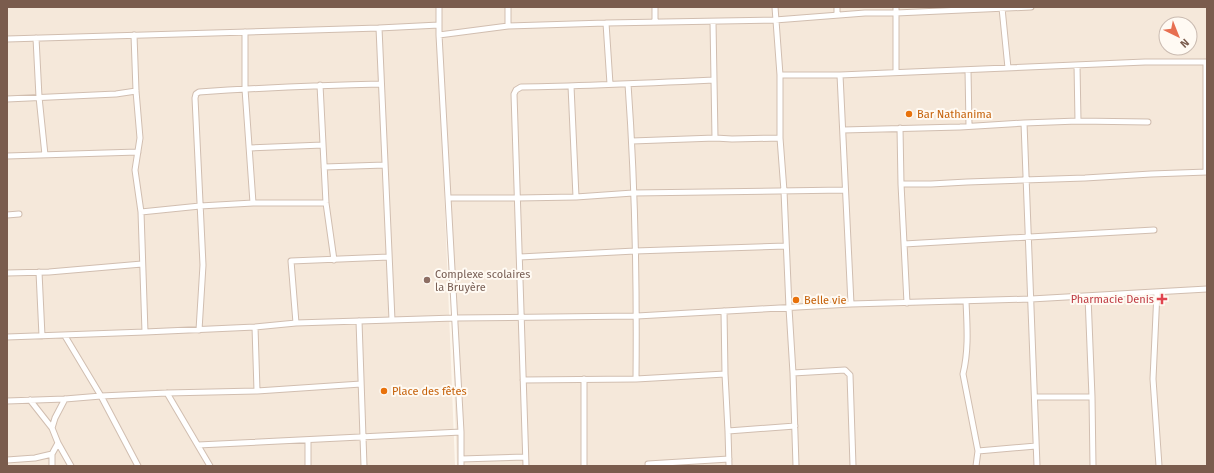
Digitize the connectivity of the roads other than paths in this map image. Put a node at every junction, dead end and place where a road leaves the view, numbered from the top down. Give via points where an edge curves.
1 (439, 7) edge
2 (508, 7) edge
3 (655, 7) edge
4 (775, 7) edge
5 (837, 7) edge
6 (1022, 7) edge
7 (1031, 7) edge
8 (1002, 8) junction
9 (896, 10) edge
10 (838, 15) junction
11 (775, 20) junction
12 (655, 22) junction
13 (713, 22) junction
14 (606, 23) junction
15 (439, 24) junction
16 (508, 26) junction
17 (379, 28) junction
18 (245, 32) junction
19 (134, 35) junction
20 (439, 35) junction
21 (36, 38) junction
22 (7, 39) edge
23 (1206, 62) edge
24 (1077, 65) junction
25 (1008, 68) junction
26 (968, 70) junction
27 (896, 72) junction
28 (780, 75) junction
29 (840, 75) junction
30 (714, 80) junction
31 (381, 84) junction
32 (610, 84) junction
33 (628, 84) junction
34 (320, 85) junction
35 (571, 86) junction
36 (245, 89) junction
37 (136, 91) junction
38 (39, 97) junction
39 (7, 99) edge
40 (1078, 121) junction
41 (1148, 122) dead end
42 (1024, 123) junction
43 (969, 126) junction
44 (900, 128) junction
45 (843, 130) junction
46 (715, 138) junction
47 (780, 138) junction
48 (632, 141) junction
49 (323, 145) junction
50 (250, 148) junction
51 (138, 152) junction
52 (44, 155) junction
53 (7, 156) edge
54 (385, 165) junction
55 (324, 167) junction
56 (1207, 172) edge
57 (1025, 180) junction
58 (901, 184) junction
59 (845, 190) junction
60 (784, 191) junction
61 (633, 193) junction
62 (576, 197) junction
63 (448, 198) junction
64 (518, 198) junction
65 (254, 203) junction
66 (326, 203) junction
67 (200, 206) junction
68 (141, 212) junction
69 (19, 214) dead end
70 (7, 215) edge
71 (1154, 230) dead end
72 (1028, 236) junction
73 (904, 244) junction
74 (786, 246) junction
75 (635, 251) junction
76 (389, 257) junction
77 (520, 257) junction
78 (334, 260) junction
79 (142, 264) junction
80 (7, 272) edge
81 (39, 272) junction
82 (1207, 289) edge
83 (1157, 292) junction
84 (1088, 296) junction
85 (1031, 299) junction
86 (966, 301) junction
87 (907, 303) junction
88 (851, 304) junction
89 (789, 308) junction
90 (724, 311) junction
91 (637, 316) junction
92 (521, 317) junction
93 (455, 318) junction
94 (392, 320) junction
95 (359, 322) junction
96 (296, 324) junction
97 (256, 327) junction
98 (199, 330) junction
99 (145, 332) junction
100 (42, 336) junction
101 (64, 336) junction
102 (7, 338) edge
103 (793, 373) junction
104 (725, 374) junction
105 (584, 379) junction
106 (636, 379) junction
107 (523, 380) junction
108 (361, 384) junction
109 (257, 392) junction
110 (167, 393) junction
111 (101, 396) junction
112 (1035, 397) junction
113 (1092, 397) junction
114 (64, 399) junction
115 (30, 400) junction
116 (7, 401) edge
117 (795, 426) junction
118 (52, 428) junction
119 (728, 430) junction
120 (461, 432) junction
121 (363, 437) junction
122 (308, 440) junction
123 (58, 443) junction
124 (198, 445) junction
125 (1036, 446) junction
126 (978, 451) junction
127 (52, 454) junction
128 (526, 457) junction
129 (461, 459) junction
130 (729, 459) junction
131 (7, 460) edge
132 (648, 464) dead end
133 (52, 466) edge
134 (71, 466) edge
135 (138, 466) edge
136 (210, 466) edge
137 (308, 466) edge
138 (364, 466) edge
139 (462, 466) edge
140 (526, 466) edge
141 (584, 466) edge
142 (729, 466) edge
143 (796, 466) edge
144 (853, 466) edge
145 (976, 466) edge
146 (1037, 466) edge
147 (1093, 466) edge
148 (1159, 466) edge

1 - 15 street
2 - 16 street
3 - 12 street
4 - 11 street
5 - 10 street
6 - 7 street
6 - 8 street
8 - 9 street
8 - 25 street
9 - 10 street
9 - 27 street
10 - 11 street
11 - 13 street
11 - 28 street
12 - 13 street
12 - 14 street
13 - 30 street
14 - 16 street
14 - 32 street
15 - 17 street
15 - 20 street
16 - 20 street
17 - 18 street
17 - 31 street
18 - 19 street
18 - 36 street
19 - 21 street
19 - 37 street
20 - 63 street
21 - 22 street
21 - 38 street
23 - 24 street
23 - 56 street
24 - 25 street
24 - 40 street
25 - 26 street
26 - 27 street
26 - 43 street
27 - 29 street
28 - 29 street
28 - 47 street
29 - 45 street
30 - 33 street
30 - 46 street
31 - 34 street
31 - 54 street
32 - 33 street
32 - 35 street
33 - 48 street
34 - 36 street
34 - 49 street
35 - 62 street
35 - 64 street via 521,87 514,94
36 - 50 street
36 - 67 street via 196,94
37 - 38 street
37 - 51 street via 140,138
38 - 39 street
38 - 52 street
40 - 41 street
40 - 42 street
42 - 43 street
42 - 57 street
43 - 44 street
44 - 45 street
44 - 58 street
45 - 59 street
46 - 47 street
46 - 48 street
47 - 60 street
48 - 61 street
49 - 50 street
49 - 55 street
50 - 65 street
51 - 52 street
51 - 68 street via 135,170
52 - 53 street
54 - 55 street
54 - 76 street
55 - 66 street
56 - 57 street
57 - 58 street
57 - 72 street
58 - 73 street
59 - 60 street
59 - 88 street
60 - 61 street
60 - 74 street
61 - 62 street
61 - 75 street
62 - 64 street
63 - 64 street
63 - 93 street
64 - 77 street
65 - 66 street
65 - 67 street
66 - 78 street
67 - 68 street
67 - 98 street via 203,265
68 - 79 street
69 - 70 street
71 - 72 street
72 - 73 street
72 - 85 street
73 - 87 street
74 - 75 street
74 - 89 street
75 - 77 street
75 - 91 street
76 - 78 street
76 - 94 street
77 - 92 street
78 - 96 street via 291,261
79 - 81 street
79 - 99 street
80 - 81 street
81 - 100 street
82 - 83 street
83 - 84 street
83 - 148 street via 1154,379
84 - 85 street
84 - 113 street
85 - 86 street
85 - 112 street
86 - 87 street
86 - 126 street via 967,340 963,374
87 - 88 street
88 - 89 street
89 - 90 street
89 - 103 street
90 - 91 street
90 - 104 street
91 - 92 street
91 - 106 street
92 - 93 street
92 - 107 street
93 - 94 street
93 - 120 street
94 - 95 street
95 - 96 street
95 - 108 street
96 - 97 street
97 - 98 street
97 - 109 street
98 - 99 street
99 - 101 street
100 - 101 street
100 - 102 street
101 - 111 street
103 - 117 street
103 - 144 street via 845,370 850,375
104 - 106 street
104 - 119 street
105 - 106 street
105 - 107 street
105 - 141 street
107 - 128 street
108 - 109 street
108 - 121 street
109 - 110 street
110 - 111 street
110 - 124 street
111 - 114 street
111 - 135 street
112 - 113 street
112 - 125 street
113 - 147 street
114 - 115 street
114 - 118 street
115 - 116 street
115 - 118 street
117 - 119 street
117 - 143 street
118 - 123 street
119 - 130 street
120 - 121 street
120 - 129 street
121 - 122 street
121 - 138 street
122 - 124 street
122 - 137 street
123 - 127 street
123 - 134 street
124 - 136 street
125 - 126 street
125 - 146 street
126 - 145 street
127 - 131 street
127 - 133 street
128 - 129 street
128 - 140 street
129 - 139 street
130 - 132 street
130 - 142 street

